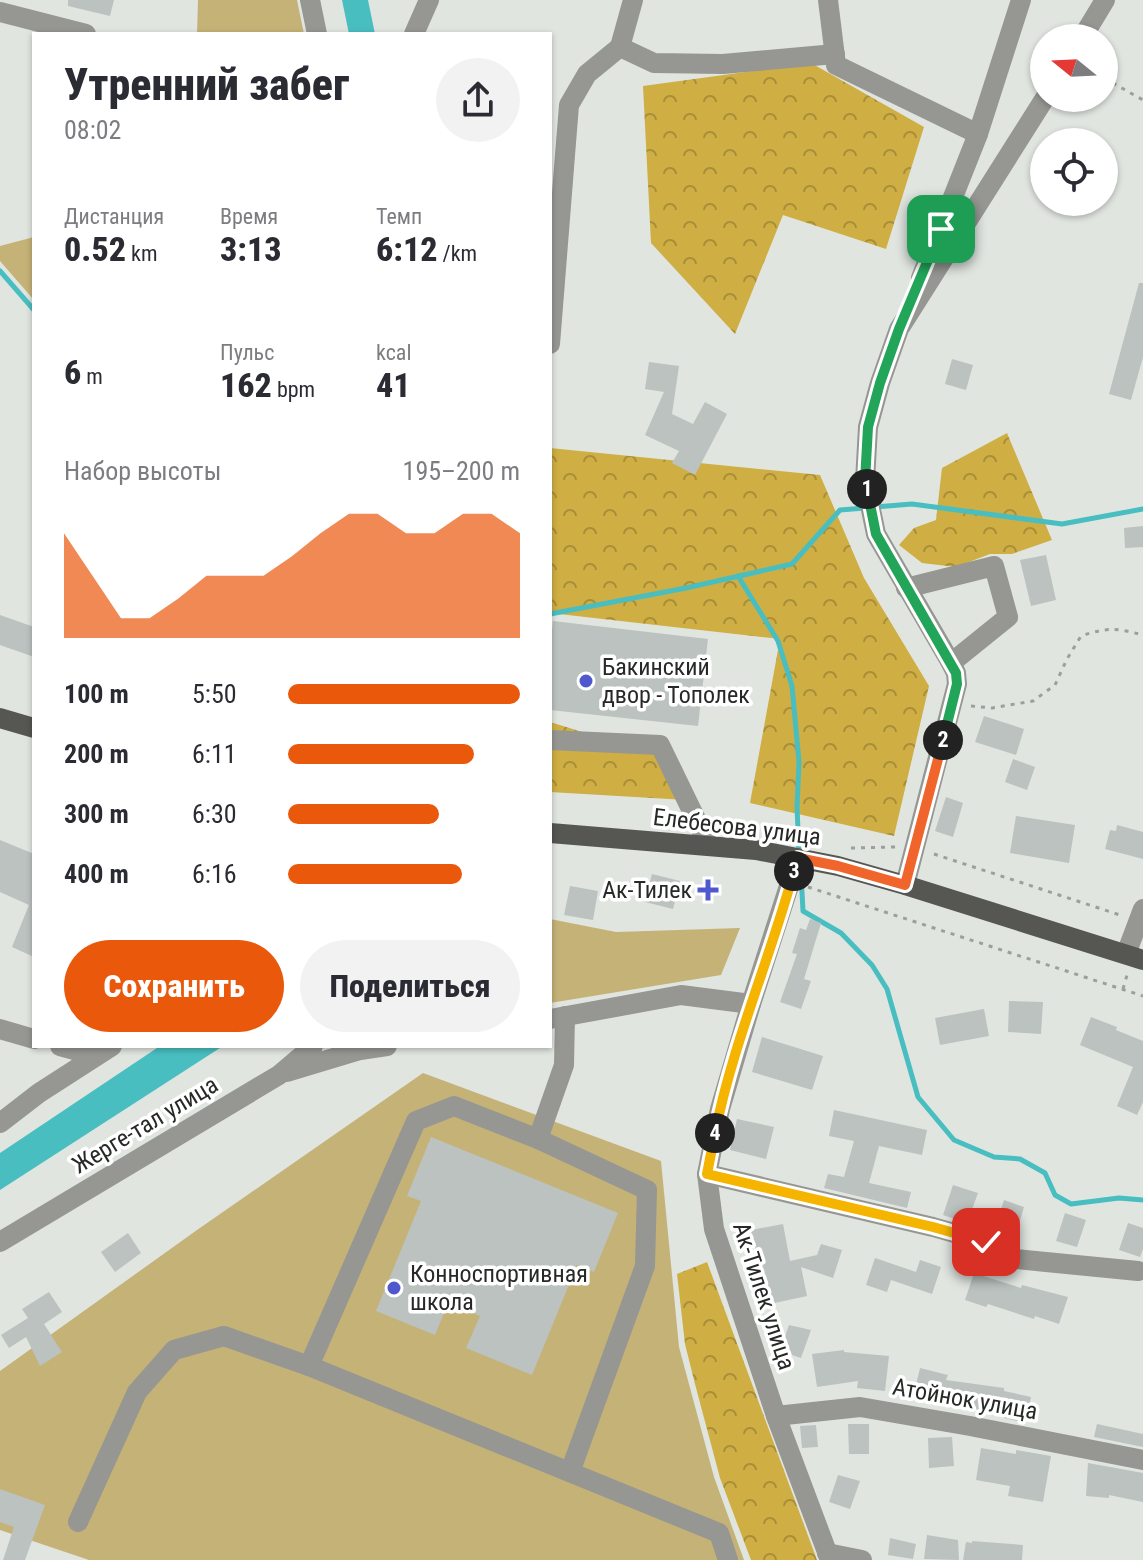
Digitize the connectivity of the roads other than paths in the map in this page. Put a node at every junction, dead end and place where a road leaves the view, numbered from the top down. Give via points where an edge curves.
1 (310, 0) edge
2 (429, 0) edge
3 (633, 0) edge
4 (828, 0) edge
5 (1021, 0) edge
6 (1105, 0) edge
7 (0, 12) edge
8 (1090, 24) edge
9 (78, 32) edge
10 (317, 32) edge
11 (415, 32) edge
12 (620, 47) junction
13 (835, 54) junction
14 (1036, 112) edge
15 (978, 134) junction
16 (552, 319) edge
17 (899, 329) junction
18 (906, 588) junction
19 (951, 663) junction
20 (0, 718) edge
21 (32, 727) edge
22 (552, 740) edge
23 (552, 833) edge
24 (709, 846) junction
25 (798, 858) junction
26 (905, 885) junction
27 (1143, 909) edge
28 (1134, 957) edge
29 (751, 1004) junction
30 (558, 1017) edge
31 (0, 1029) edge
32 (32, 1038) edge
33 (78, 1048) edge
34 (311, 1048) edge
35 (374, 1048) edge
36 (104, 1051) edge
37 (279, 1075) junction
38 (0, 1123) edge
39 (538, 1139) junction
40 (707, 1174) junction
41 (0, 1242) edge
42 (1138, 1271) dead end
43 (309, 1366) junction
44 (776, 1416) junction
45 (1143, 1460) edge
46 (570, 1472) junction
47 (78, 1522) dead end
48 (829, 1556) edge
49 (728, 1560) edge
50 (862, 1560) edge

1 - 10 street
2 - 11 street
3 - 12 street
4 - 13 street
5 - 15 street
6 - 8 street
7 - 9 street
12 - 13 street via 654,63 723,64
12 - 16 street via 587,74 569,105
13 - 15 street via 836,65
14 - 17 street
15 - 17 street
17 - 18 street via 868,427 865,481 876,534
18 - 19 street
18 - 19 street via 994,566 1008,617
19 - 26 street via 957,684
20 - 21 main road
22 - 24 street via 660,745
23 - 24 main road, Елебесова улица
24 - 25 main road, Елебесова улица
25 - 26 main road, Елебесова улица
25 - 29 street, Ак-Тилек улица
26 - 28 main road, Елебесова улица
27 - 28 street
29 - 30 street via 681,995
29 - 40 street, Ак-Тилек улица
30 - 39 street via 564,1065
31 - 32 street
33 - 36 street
34 - 37 street, Жерге-тал улица
35 - 37 street
36 - 38 street
37 - 41 street, Жерге-тал улица
39 - 43 street via 454,1106 416,1121
39 - 46 street via 647,1190 645,1266
40 - 42 street via 973,1238 1005,1258
40 - 44 street, Ак-Тилек улица via 714,1229
43 - 46 street
43 - 47 street via 224,1336 174,1350 137,1392
44 - 45 street, Атойнок улица via 860,1407
44 - 48 street, Ак-Тилек улица
46 - 49 street via 719,1533
48 - 50 street

